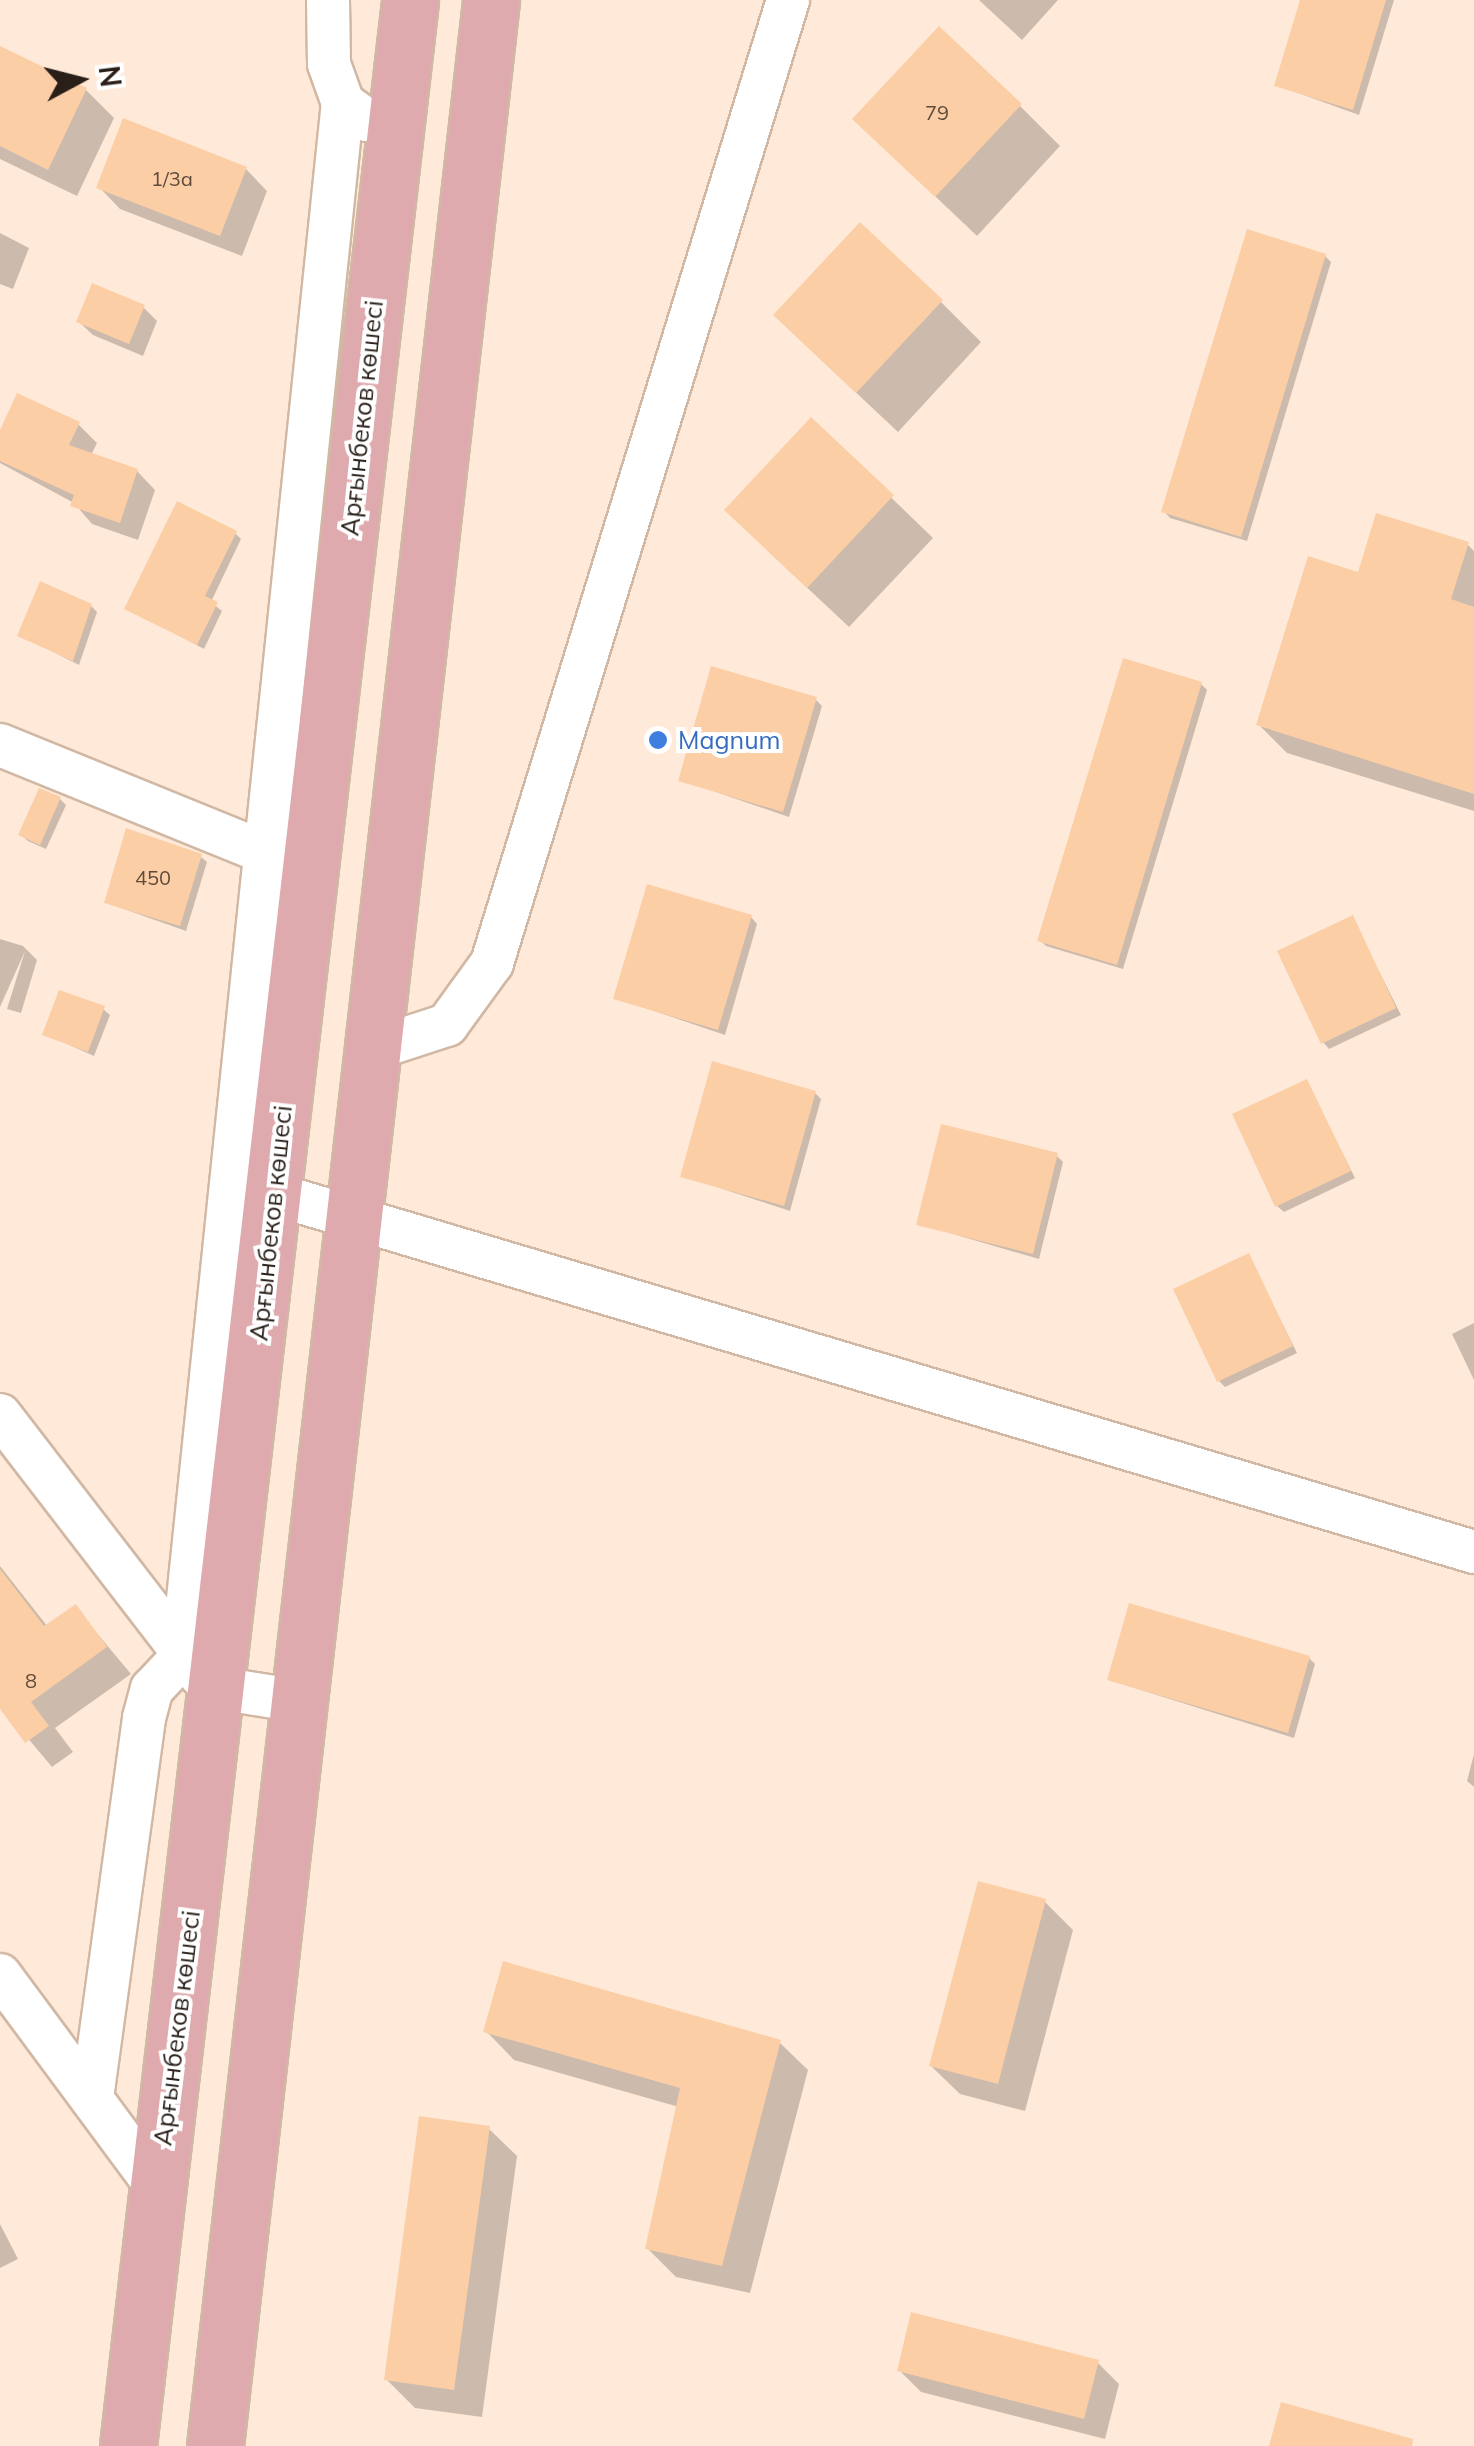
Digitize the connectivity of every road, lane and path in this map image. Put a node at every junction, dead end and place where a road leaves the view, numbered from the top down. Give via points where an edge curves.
1 (328, 0) edge
2 (410, 0) edge
3 (492, 0) edge
4 (788, 0) edge
5 (342, 103) junction
6 (394, 140) junction
7 (0, 745) edge
8 (264, 852) junction
9 (373, 1049) junction
10 (274, 1194) junction
11 (352, 1217) junction
12 (0, 1415) edge
13 (1474, 1552) edge
14 (200, 1672) junction
15 (300, 1701) junction
16 (0, 1975) edge
17 (92, 2098) junction
18 (157, 2187) junction
19 (128, 2446) edge
20 (215, 2446) edge

1 - 5 street via 329,64
2 - 6 main road, Арғынбеков көшесі
3 - 9 main road
4 - 9 street via 492,962 447,1025
5 - 6 street
5 - 8 street
6 - 10 main road, Арғынбеков көшесі
7 - 8 street
8 - 14 street
9 - 11 main road
10 - 11 street
10 - 14 main road, Арғынбеков көшесі
11 - 13 street
11 - 15 main road
12 - 14 street
14 - 15 street
14 - 17 street via 152,1689 144,1718 108,1944
14 - 18 main road, Арғынбеков көшесі
15 - 20 main road
16 - 17 street
17 - 18 street
18 - 19 main road, Арғынбеков көшесі

